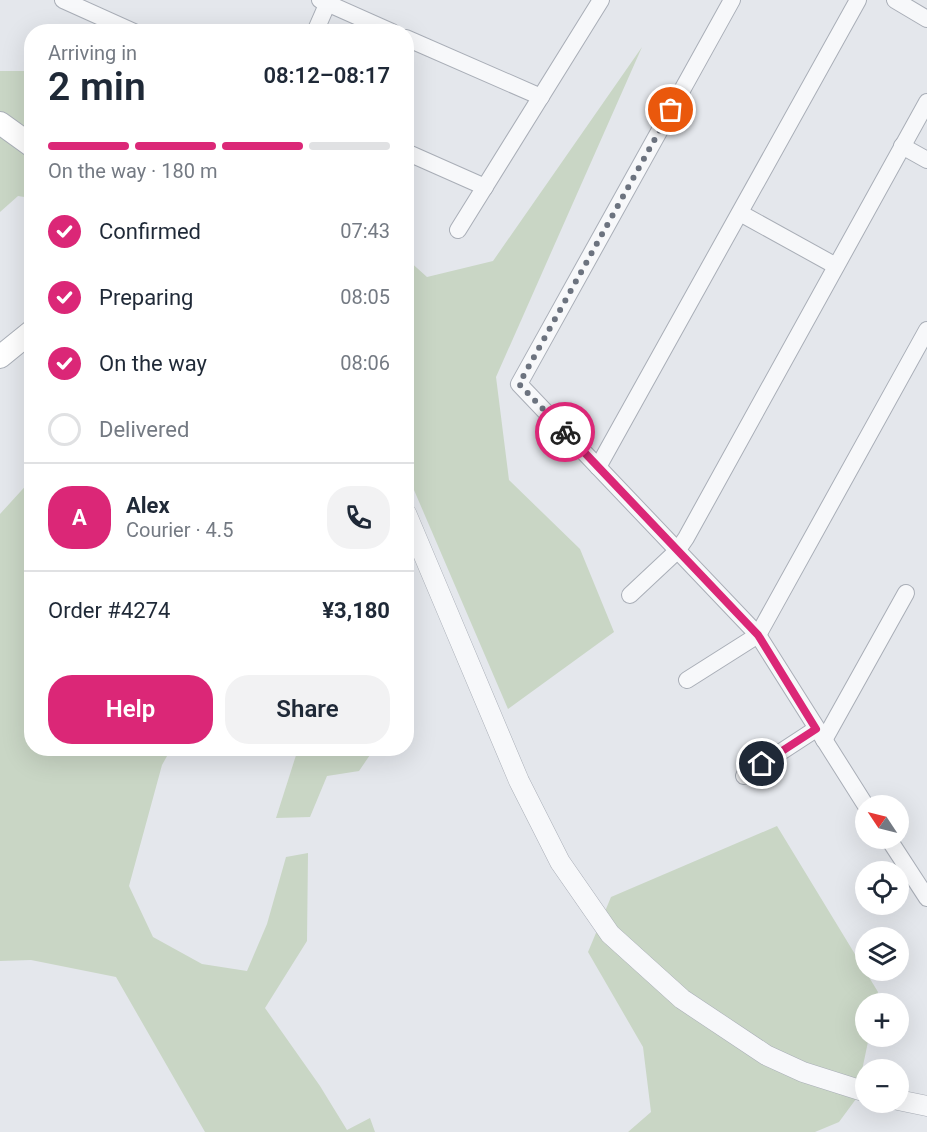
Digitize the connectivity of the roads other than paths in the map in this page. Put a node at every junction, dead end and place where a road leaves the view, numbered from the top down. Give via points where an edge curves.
1 (63, 0) edge
2 (732, 0) edge
3 (858, 0) edge
4 (895, 0) edge
5 (326, 1) edge
6 (596, 2) edge
7 (927, 19) edge
8 (116, 24) edge
9 (318, 24) edge
10 (375, 24) edge
11 (414, 41) edge
12 (541, 97) junction
13 (927, 102) edge
14 (0, 123) edge
15 (24, 140) edge
16 (903, 146) junction
17 (414, 156) edge
18 (927, 160) edge
19 (485, 187) junction
20 (740, 213) junction
21 (458, 230) dead end
22 (836, 266) junction
23 (927, 330) edge
24 (24, 338) edge
25 (0, 357) edge
26 (598, 467) junction
27 (414, 532) edge
28 (677, 551) junction
29 (906, 592) dead end
30 (630, 595) dead end
31 (758, 635) junction
32 (687, 680) dead end
33 (820, 735) junction
34 (744, 776) dead end
35 (859, 795) edge
36 (895, 849) edge
37 (927, 898) edge
38 (855, 1089) edge
39 (909, 1102) edge
40 (927, 1106) edge

1 - 8 street
2 - 26 street via 519,384
3 - 20 street
4 - 7 street
5 - 9 street
5 - 10 street
6 - 12 street
11 - 12 street
12 - 19 street
13 - 16 street
14 - 15 main road
16 - 18 street
16 - 22 street
17 - 19 street
19 - 21 street
20 - 22 street
20 - 26 street
22 - 28 street
23 - 31 street
24 - 25 main road
26 - 28 street
27 - 38 street via 519,781 560,862 610,934 682,999 766,1055
28 - 30 street
28 - 31 street
29 - 33 street
31 - 32 street
31 - 33 street
33 - 34 street
33 - 35 street
36 - 37 street
39 - 40 street

